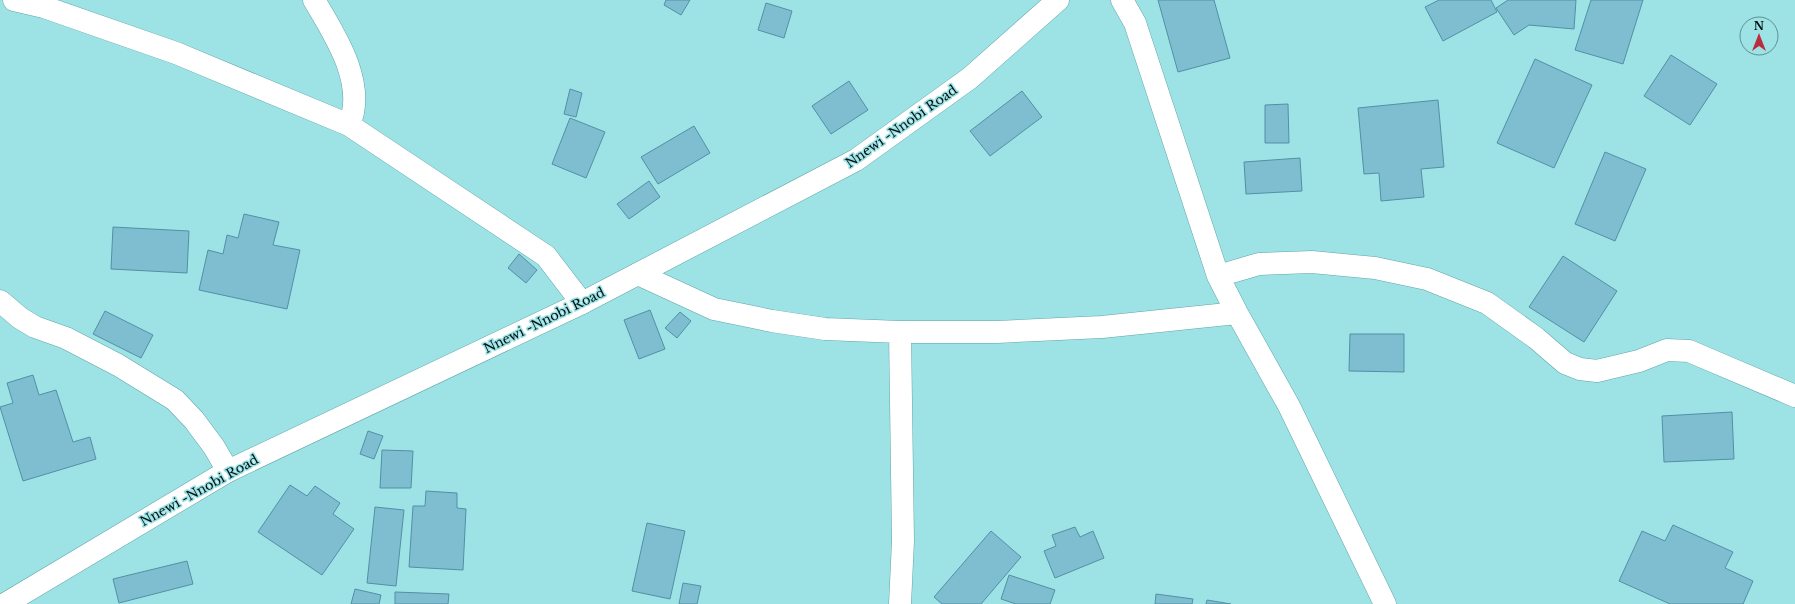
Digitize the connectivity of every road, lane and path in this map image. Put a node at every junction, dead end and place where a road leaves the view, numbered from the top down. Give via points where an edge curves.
1 (14, 0) edge
2 (314, 0) edge
3 (1058, 0) edge
4 (1122, 0) edge
5 (349, 125) junction
6 (638, 274) junction
7 (1218, 276) junction
8 (0, 301) edge
9 (582, 303) junction
10 (1237, 313) junction
11 (900, 332) junction
12 (1795, 396) edge
13 (228, 471) junction
14 (5, 604) edge
15 (900, 604) edge
16 (1385, 604) edge

1 - 5 street via 44,7 176,53
2 - 5 street via 330,26 350,71 355,91 354,114
3 - 6 street, Nnewi -Nnobi Road via 970,78 856,160
4 - 7 street via 1135,24
5 - 9 street via 546,256
6 - 9 street, Nnewi -Nnobi Road
6 - 11 street via 714,308 772,321 825,329
7 - 10 street
7 - 12 street via 1259,264 1312,262 1375,268 1427,279 1487,303 1536,338 1565,363 1580,369 1597,371 1639,361 1668,350 1689,351
8 - 13 street via 30,324 66,338 118,364 175,400 194,420
9 - 13 street, Nnewi -Nnobi Road
10 - 11 street via 1087,327 997,332
10 - 16 street via 1289,406
11 - 15 street via 903,541
13 - 14 street, Nnewi -Nnobi Road

